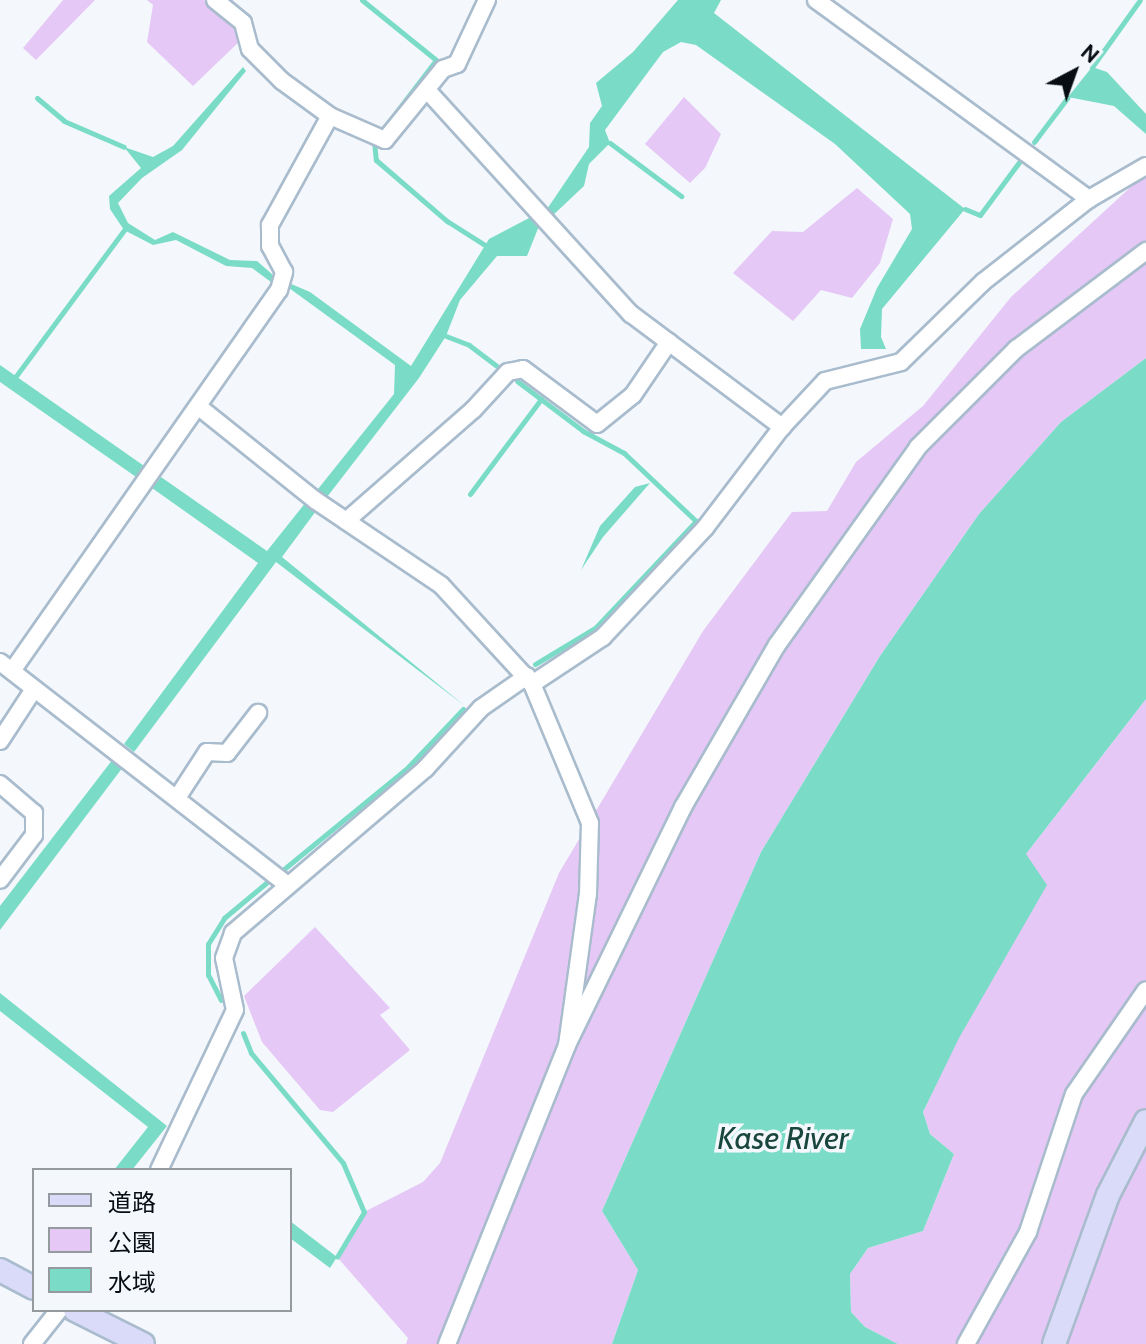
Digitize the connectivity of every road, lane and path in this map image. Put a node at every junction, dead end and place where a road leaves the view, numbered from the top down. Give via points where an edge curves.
1 (215, 0) edge
2 (487, 0) edge
3 (816, 0) edge
4 (427, 90) junction
5 (330, 116) junction
6 (1146, 166) edge
7 (1089, 199) junction
8 (1146, 251) edge
9 (669, 342) junction
10 (199, 407) junction
11 (782, 427) junction
12 (346, 521) junction
13 (6, 666) edge
14 (530, 680) junction
15 (34, 689) junction
16 (258, 713) dead end
17 (0, 741) edge
18 (0, 784) edge
19 (177, 798) junction
20 (0, 880) edge
21 (286, 884) junction
22 (1146, 990) edge
23 (567, 1045) junction
24 (1146, 1121) edge
25 (160, 1168) edge
26 (0, 1270) edge
27 (32, 1287) edge
28 (57, 1312) edge
29 (79, 1312) edge
30 (32, 1344) edge
31 (143, 1344) edge
32 (447, 1344) edge
33 (966, 1344) edge
34 (1054, 1344) edge

1 - 5 street via 243,23 250,49
2 - 4 street via 457,64 443,69
3 - 7 street
4 - 5 street via 385,140
4 - 9 street via 553,233 631,314
5 - 10 street via 270,225 270,246 284,272 279,290
6 - 7 street
7 - 11 street via 983,282 901,362 825,381
8 - 23 street via 1016,349 918,447 777,645 683,807
9 - 11 street
9 - 12 street via 633,395 597,424 523,369 508,372 473,410
10 - 12 street
10 - 13 street
11 - 14 street via 705,528 603,637
12 - 14 street via 441,585
13 - 15 street
14 - 21 street via 481,708 425,769
14 - 23 street via 590,823 588,894
15 - 17 street
15 - 19 street
16 - 19 street via 227,753 207,752
18 - 20 street via 34,813 34,835
19 - 21 street
21 - 25 street via 233,933 224,958 235,1010
22 - 33 street via 1074,1094 1028,1232
23 - 32 street
24 - 34 street via 1108,1195
26 - 27 street
28 - 30 street
29 - 31 street

